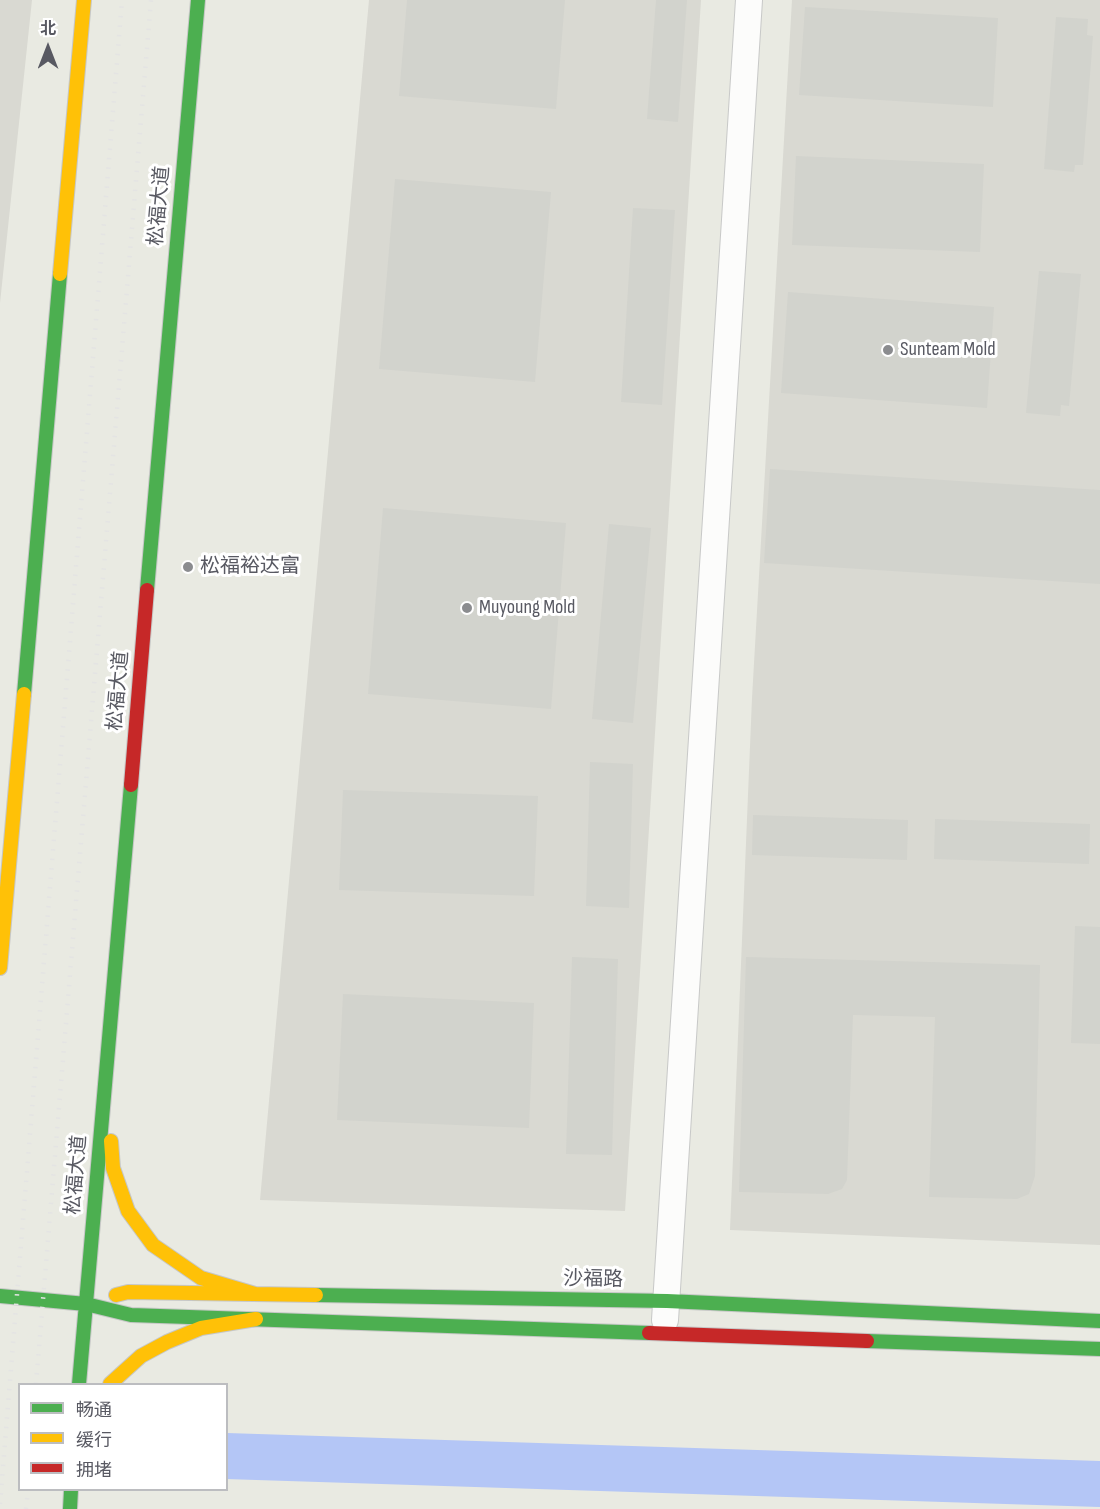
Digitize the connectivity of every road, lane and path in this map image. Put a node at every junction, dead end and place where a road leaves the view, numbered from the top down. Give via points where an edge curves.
1 (84, 0) edge
2 (198, 0) edge
3 (749, 0) edge
4 (0, 968) edge
5 (105, 1074) junction
6 (255, 1294) junction
7 (0, 1296) edge
8 (666, 1301) junction
9 (86, 1304) junction
10 (256, 1319) junction
11 (1100, 1321) edge
12 (664, 1334) junction
13 (1100, 1349) edge
14 (79, 1383) edge
15 (111, 1383) edge
16 (71, 1491) edge
17 (70, 1509) edge

1 - 4 main road
2 - 5 main road, 松福大道
3 - 8 street
5 - 6 main road via 113,1168 128,1211 142,1232 165,1255 201,1278
5 - 9 main road, 松福大道
6 - 8 main road, 沙福路
6 - 9 main road, 沙福路 via 128,1292
7 - 9 main road, 沙福路
8 - 11 main road, 沙福路
8 - 12 street
9 - 10 main road, 沙福路 via 131,1315
9 - 14 main road, 松福大道
10 - 12 main road, 沙福路
10 - 15 main road via 201,1328 167,1342 141,1356
12 - 13 main road, 沙福路
16 - 17 main road

